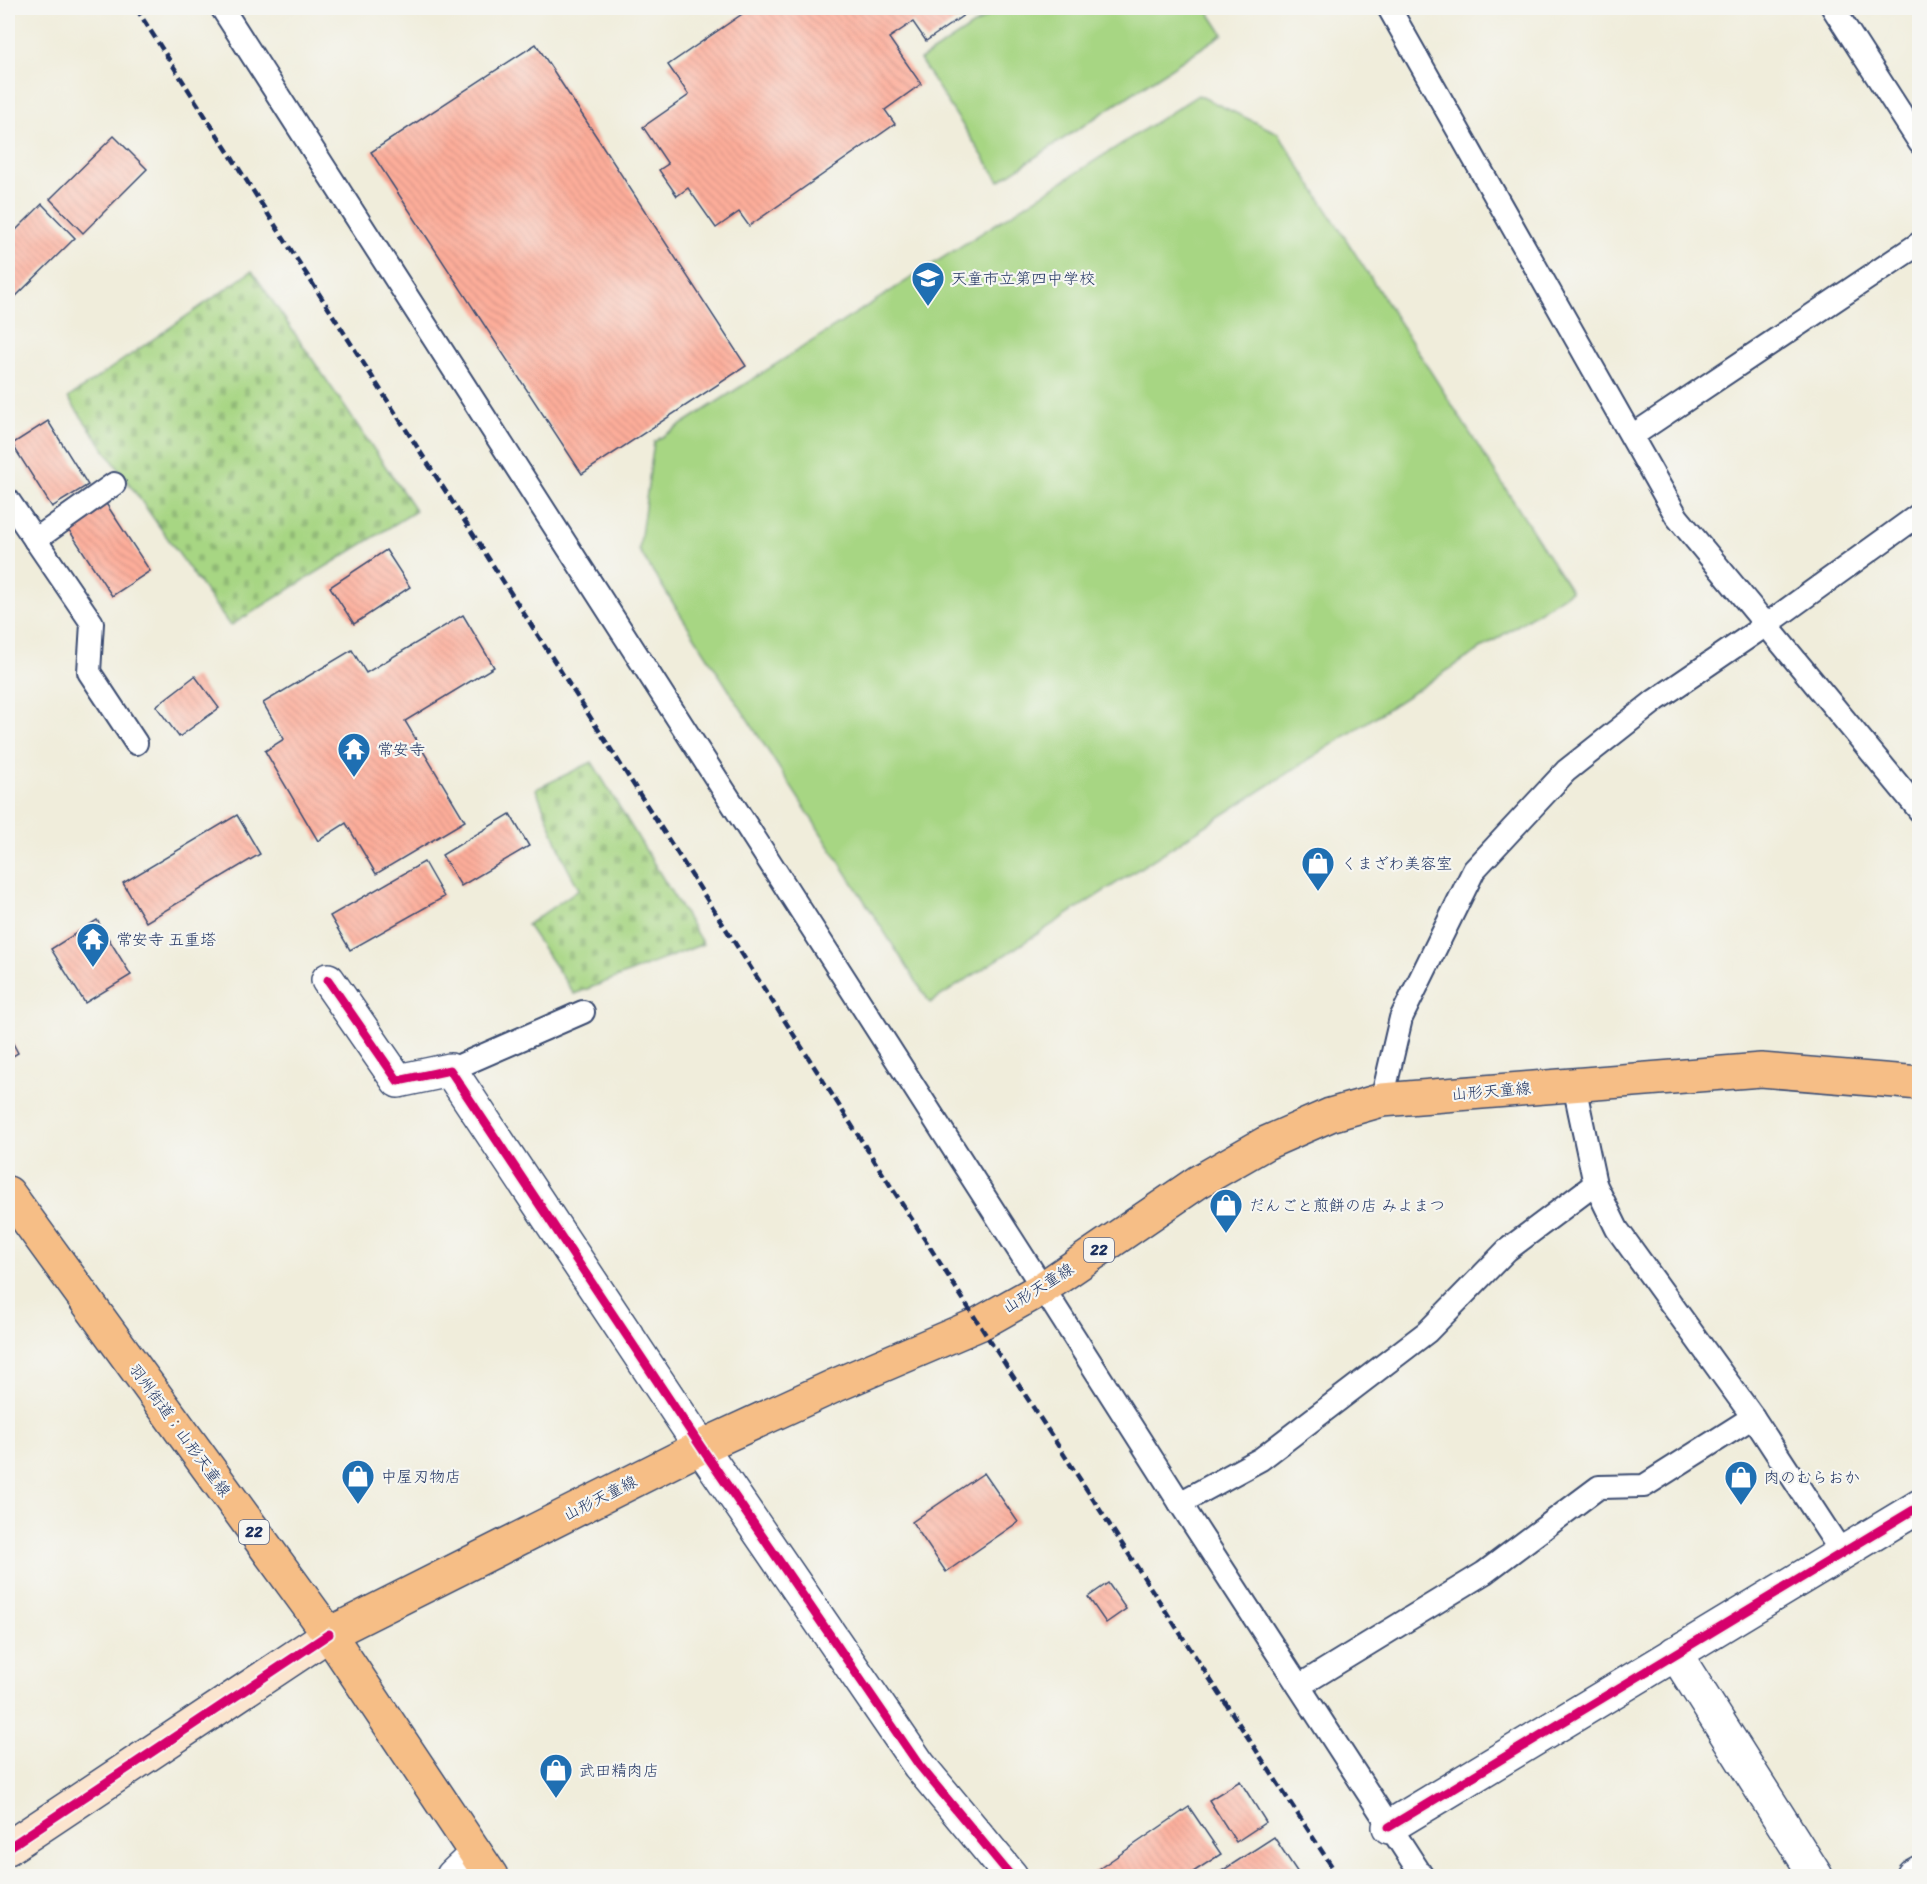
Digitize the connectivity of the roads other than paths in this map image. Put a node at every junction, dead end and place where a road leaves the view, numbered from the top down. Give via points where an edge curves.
1 (222, 8) edge
2 (1389, 8) edge
3 (1833, 8) edge
4 (1919, 140) edge
5 (1920, 243) edge
6 (1632, 436) junction
7 (114, 484) dead end
8 (8, 500) edge
9 (1920, 514) edge
10 (35, 540) junction
11 (1766, 625) junction
12 (136, 743) dead end
13 (1920, 811) edge
14 (328, 981) dead end
15 (583, 1012) dead end
16 (450, 1070) junction
17 (1920, 1083) edge
18 (1574, 1085) junction
19 (1382, 1100) junction
20 (1595, 1184) junction
21 (8, 1193) edge
22 (1043, 1288) junction
23 (1753, 1418) junction
24 (701, 1447) junction
25 (1180, 1503) junction
26 (1920, 1506) edge
27 (1842, 1553) junction
28 (329, 1634) junction
29 (1675, 1653) junction
30 (1299, 1686) junction
31 (1389, 1827) junction
32 (8, 1848) edge
33 (483, 1865) edge
34 (1920, 1872) edge
35 (453, 1876) edge
36 (1011, 1876) edge
37 (1422, 1876) edge
38 (1816, 1876) edge
39 (1912, 1876) edge

1 - 22 lane
2 - 6 lane
3 - 4 lane
5 - 6 lane
6 - 11 lane via 1677,517
7 - 10 lane
8 - 10 lane
9 - 11 lane
10 - 12 lane via 92,623 89,672
11 - 13 lane
11 - 19 lane via 1656,700 1566,771 1474,870 1401,1018
14 - 16 street via 398,1082
15 - 16 lane
16 - 24 street
17 - 18 main road, 山形天童線 / 22 via 1761,1070
18 - 19 main road, 山形天童線 / 22
18 - 20 lane
19 - 22 main road, 山形天童線 / 22 via 1330,1115 1266,1143 1198,1182
20 - 23 lane via 1617,1229
20 - 25 lane via 1507,1250 1427,1332 1261,1459
21 - 28 main road, 羽州街道；山形天童線 / 22
22 - 24 main road, 山形天童線 / 22 via 979,1324
22 - 25 lane
23 - 27 lane
23 - 30 lane via 1644,1486 1599,1487 1484,1573
24 - 28 main road, 山形天童線 / 22
24 - 36 street via 919,1765
25 - 30 lane
26 - 27 street
27 - 29 street
28 - 32 street
28 - 33 main road, 羽州街道；山形天童線 / 22
29 - 31 street
29 - 38 street
30 - 31 lane
31 - 37 lane
33 - 35 street
34 - 39 street

